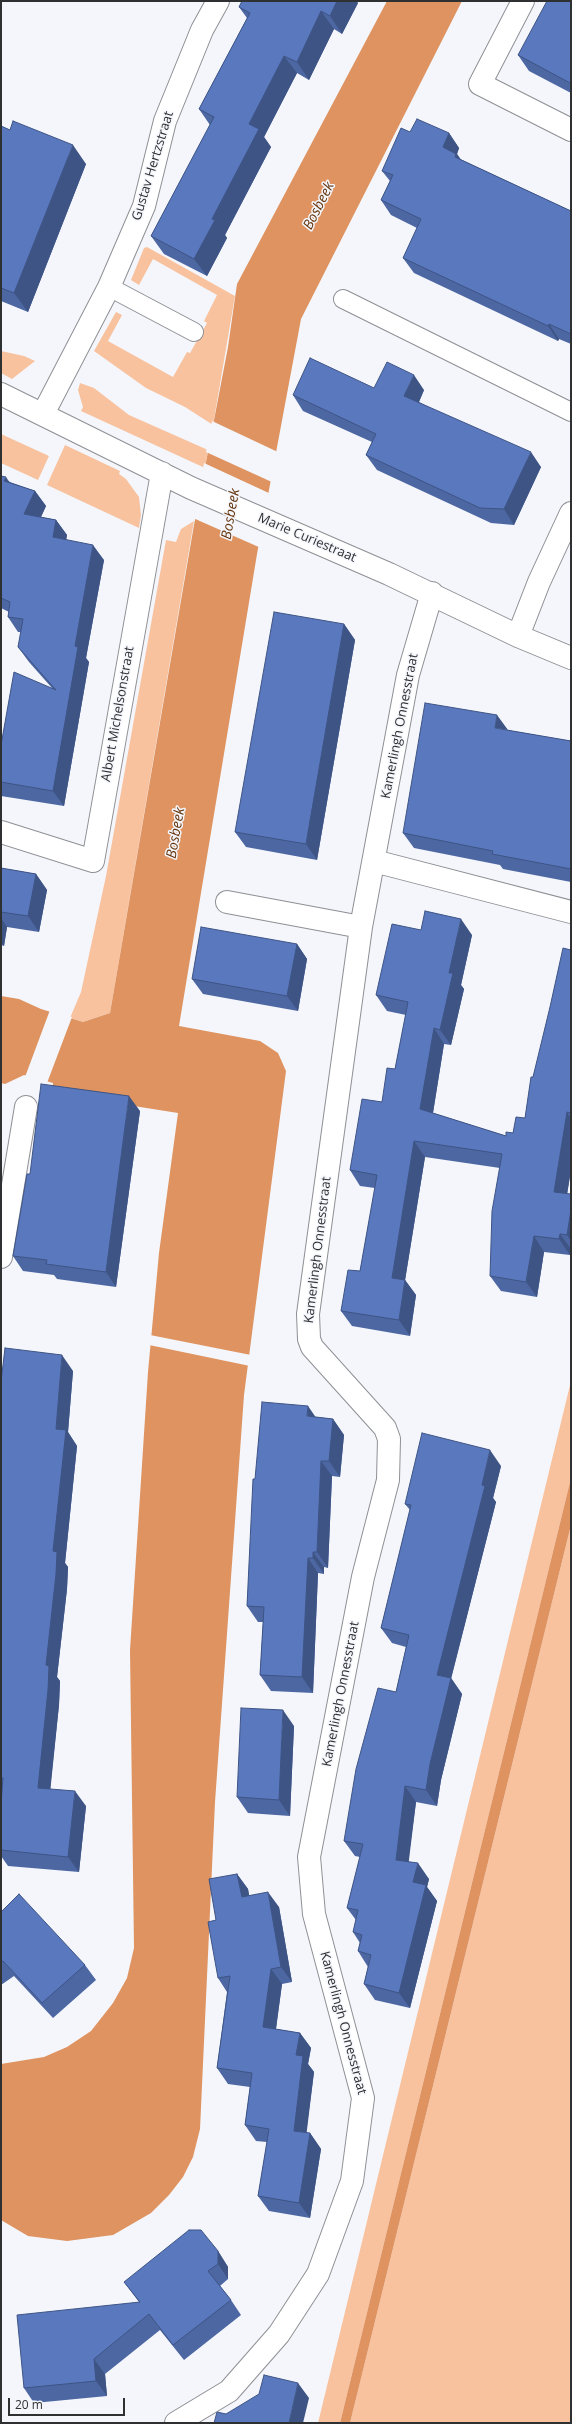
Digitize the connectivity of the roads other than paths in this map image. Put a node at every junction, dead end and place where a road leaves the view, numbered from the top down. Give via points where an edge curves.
1 (218, 1) edge
2 (523, 1) edge
3 (571, 130) edge
4 (109, 287) junction
5 (343, 299) dead end
6 (194, 332) dead end
7 (1, 394) edge
8 (571, 412) edge
9 (43, 414) junction
10 (162, 474) junction
11 (571, 513) edge
12 (432, 593) junction
13 (518, 636) junction
14 (571, 658) edge
15 (1, 832) edge
16 (374, 861) junction
17 (227, 902) dead end
18 (571, 912) edge
19 (361, 927) junction
20 (26, 1107) dead end
21 (1, 1256) edge
22 (176, 2423) edge

1 - 4 street, Gustav Hertzstraat via 202,30 165,121 144,206
2 - 3 street via 480,84
4 - 6 lane
4 - 9 street, Gustav Hertzstraat
5 - 8 lane
7 - 9 street, Marie Curiestraat
9 - 10 street, Marie Curiestraat
10 - 12 street, Marie Curiestraat
10 - 15 street, Albert Michelsonstraat via 93,861
11 - 13 street via 539,582
12 - 13 street, Marie Curiestraat
12 - 16 street, Kamerlingh Onnesstraat via 408,675
13 - 14 street, Marie Curiestraat
16 - 18 street
16 - 19 street, Kamerlingh Onnesstraat
17 - 19 street
19 - 22 street, Kamerlingh Onnesstraat via 310,1306 308,1339 319,1357 357,1394 385,1428 389,1438 388,1480 363,1577 309,1857 314,1914 363,2098 352,2181 318,2274 279,2334 229,2391
20 - 21 street

